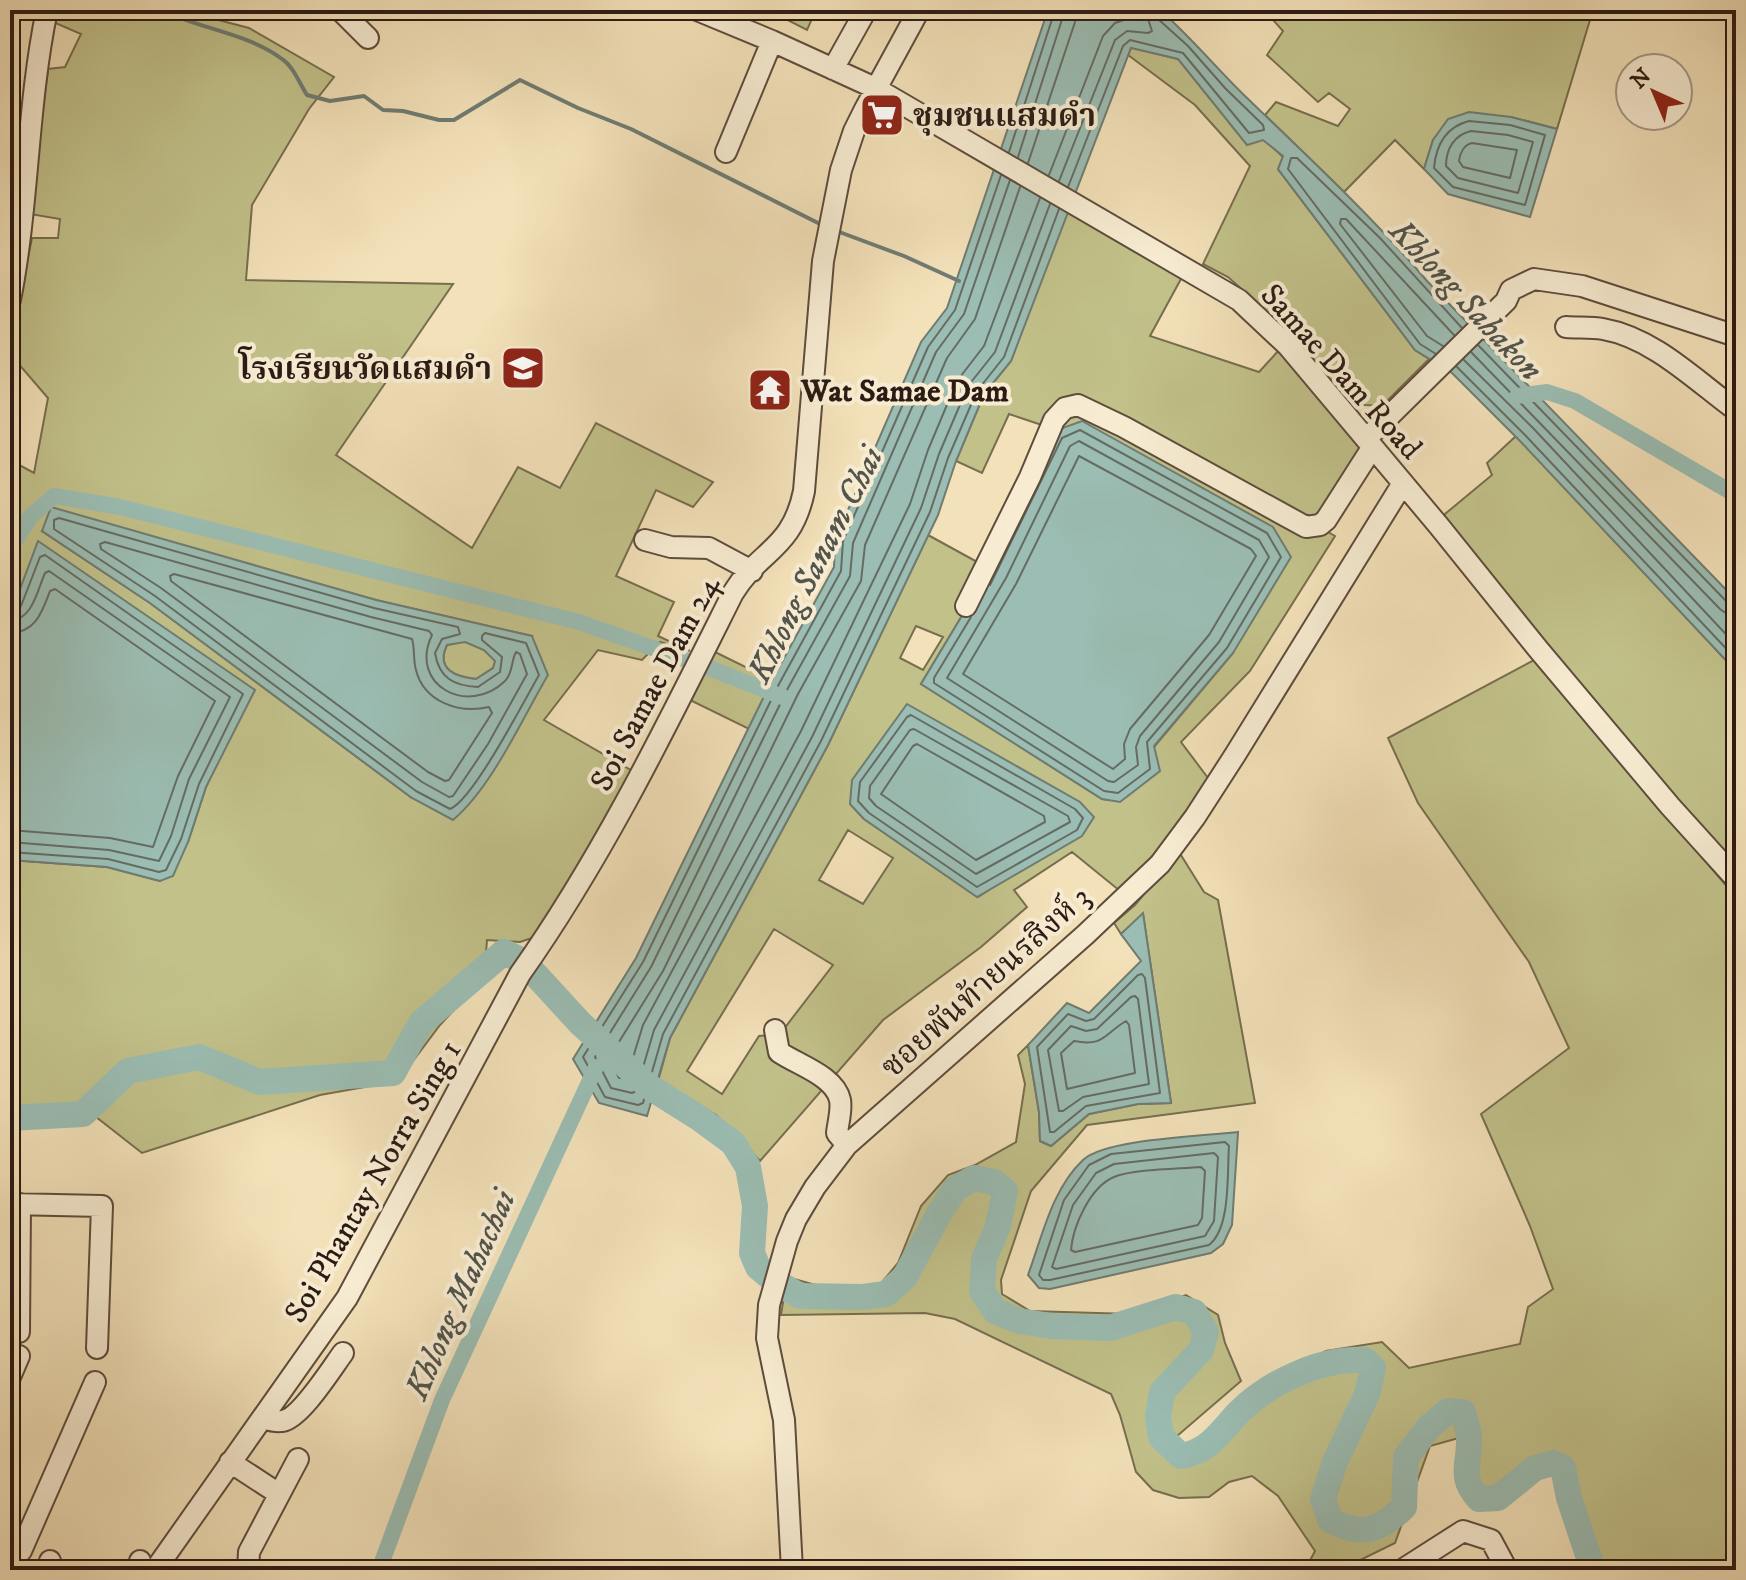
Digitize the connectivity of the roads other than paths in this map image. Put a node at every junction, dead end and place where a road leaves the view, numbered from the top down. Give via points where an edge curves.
1 (47, 10) edge
2 (340, 10) edge
3 (697, 10) edge
4 (866, 10) edge
5 (919, 10) edge
6 (368, 38) dead end
7 (772, 41) junction
8 (833, 69) junction
9 (875, 88) junction
10 (20, 126) edge
11 (726, 152) dead end
12 (10, 300) edge
13 (1566, 327) dead end
14 (1736, 336) edge
15 (1736, 410) edge
16 (1369, 443) junction
17 (1403, 483) junction
18 (645, 540) dead end
19 (752, 571) junction
20 (966, 606) dead end
21 (1736, 879) edge
22 (520, 974) joint
23 (775, 1030) dead end
24 (847, 1145) junction
25 (15, 1204) edge
26 (19, 1332) dead end
27 (97, 1348) dead end
28 (343, 1353) dead end
29 (19, 1356) dead end
30 (10, 1377) edge
31 (95, 1382) dead end
32 (263, 1418) junction
33 (298, 1459) dead end
34 (230, 1462) junction
35 (279, 1494) junction
36 (10, 1549) edge
37 (1505, 1566) dead end
38 (144, 1567) edge
39 (248, 1570) edge
40 (792, 1570) edge
41 (1402, 1570) edge

1 - 10 street
2 - 6 street
3 - 7 street, Samae Dam Road
4 - 8 street
5 - 9 street, Soi Samae Dam 24
7 - 8 street, Samae Dam Road
7 - 11 street
8 - 9 street, Samae Dam Road
9 - 16 street, Samae Dam Road via 1239,300 1288,346
9 - 19 street, Soi Samae Dam 24 via 841,170 823,261 799,512 783,541
10 - 12 street via 19,245
13 - 15 street via 1606,329 1643,344 1677,363
14 - 16 street via 1582,286 1549,283 1540,292 1499,308
16 - 17 street, Samae Dam Road
16 - 20 street via 1326,520 1306,527 1124,427 1078,405 1065,408 1054,420
17 - 21 street, Samae Dam Road
17 - 24 street, ซอยพันท้ายนรสิงห์ 3 via 1227,767 1160,864
18 - 19 street via 709,548
19 - 22 street, Soi Samae Dam 24 via 733,593 648,763
22 - 32 street, Soi Phantay Norra Sing 1 via 347,1298
23 - 24 street via 779,1052 836,1091 841,1102 837,1133
24 - 40 street, ซอยพันท้ายนรสิงห์ 3 via 796,1219 769,1305 767,1338 784,1420
25 - 26 street
25 - 27 street via 102,1206
28 - 32 street via 288,1419
29 - 30 street
31 - 36 street via 21,1551
32 - 34 street, Soi Phantay Norra Sing 1
33 - 35 street
34 - 35 street
34 - 38 street, Soi Phantay Norra Sing 1
35 - 39 street via 249,1552
37 - 41 street via 1491,1540 1463,1531

